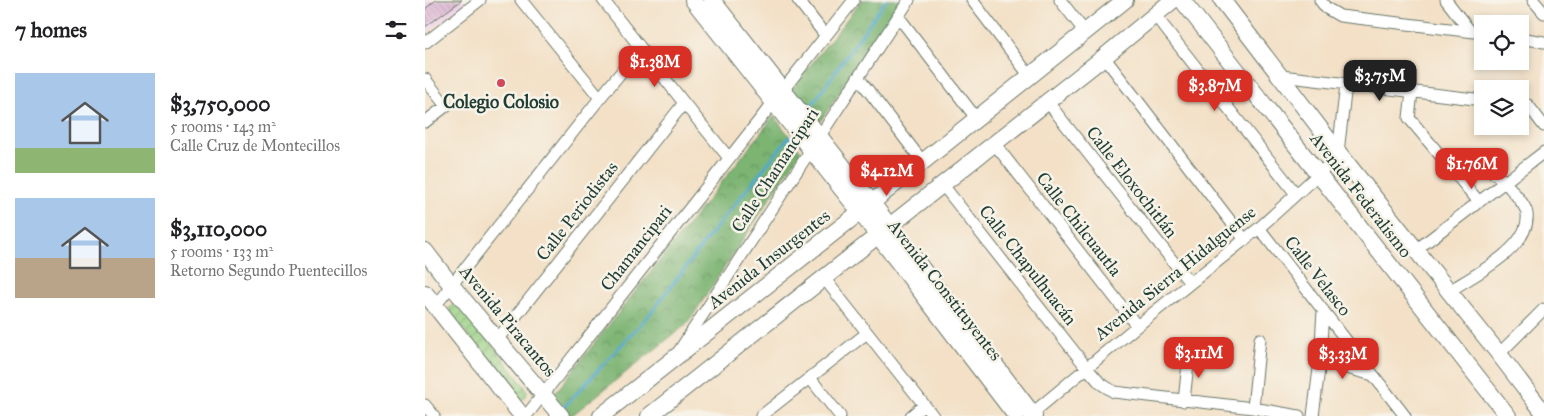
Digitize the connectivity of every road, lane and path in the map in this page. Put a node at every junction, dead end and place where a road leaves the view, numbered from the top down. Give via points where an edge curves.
1 (480, 0) edge
2 (521, 0) edge
3 (603, 0) edge
4 (693, 0) edge
5 (712, 0) edge
6 (797, 0) edge
7 (853, 0) edge
8 (909, 0) edge
9 (972, 0) edge
10 (1060, 0) edge
11 (1125, 0) edge
12 (1173, 0) edge
13 (1182, 0) edge
14 (1221, 0) edge
15 (1320, 0) edge
16 (1446, 0) edge
17 (1533, 0) edge
18 (1154, 14) junction
19 (1544, 14) edge
20 (898, 16) junction
21 (1470, 31) junction
22 (1085, 32) junction
23 (1474, 32) edge
24 (825, 35) junction
25 (1529, 40) edge
26 (1544, 42) edge
27 (425, 43) edge
28 (641, 48) junction
29 (1104, 57) junction
30 (1029, 75) junction
31 (1281, 76) junction
32 (858, 77) junction
33 (425, 79) edge
34 (1346, 84) junction
35 (1412, 92) junction
36 (778, 96) junction
37 (600, 98) junction
38 (1474, 99) edge
39 (1047, 101) junction
40 (684, 103) junction
41 (1529, 106) edge
42 (976, 118) junction
43 (425, 122) edge
44 (1544, 126) edge
45 (814, 143) junction
46 (994, 143) junction
47 (1338, 152) junction
48 (1544, 152) edge
49 (729, 158) junction
50 (922, 161) junction
51 (1450, 167) junction
52 (1319, 174) junction
53 (1505, 182) junction
54 (942, 184) junction
55 (1296, 194) junction
56 (1479, 202) junction
57 (866, 208) junction
58 (1259, 228) junction
59 (884, 231) junction
60 (1245, 240) junction
61 (1416, 250) junction
62 (425, 251) edge
63 (824, 278) junction
64 (1190, 283) junction
65 (452, 286) junction
66 (1449, 291) junction
67 (425, 292) edge
68 (435, 306) junction
69 (1544, 309) edge
70 (1323, 310) junction
71 (1137, 326) junction
72 (867, 333) junction
73 (1259, 339) dead end
74 (497, 340) junction
75 (1189, 354) dead end
76 (1499, 354) junction
77 (672, 360) junction
78 (1320, 361) junction
79 (1087, 368) junction
80 (1373, 375) junction
81 (810, 378) junction
82 (542, 394) junction
83 (1184, 401) junction
84 (425, 405) edge
85 (924, 405) junction
86 (1253, 408) junction
87 (1542, 412) edge
88 (651, 415) edge
89 (1028, 415) edge
90 (434, 416) edge
91 (524, 416) edge
92 (561, 416) edge
93 (601, 416) edge
94 (761, 416) edge
95 (841, 416) edge
96 (911, 416) edge
97 (933, 416) edge
98 (1299, 416) edge
99 (1313, 416) edge
100 (1405, 416) edge
101 (1508, 416) edge

1 - 27 street
2 - 37 street
3 - 28 street
4 - 36 street, Avenida Constituyentes
5 - 36 street, Avenida Constituyentes
6 - 24 street
7 - 24 street, Chamancipari
8 - 20 street, Calle Chamancipari
9 - 30 street
10 - 22 street
11 - 22 street, Avenida Insurgentes
12 - 18 street
13 - 52 street, Avenida Federalismo
14 - 31 street, Avenida Federalismo
15 - 21 street via 1340,16
16 - 21 street
17 - 19 street
18 - 29 street
18 - 55 street
20 - 32 street, Calle Chamancipari
20 - 42 street
21 - 23 street
22 - 30 street, Avenida Insurgentes
24 - 36 street, Chamancipari
25 - 26 street
28 - 37 street
28 - 40 street
29 - 39 street
29 - 60 street
30 - 42 street, Avenida Insurgentes
31 - 34 street
31 - 47 street, Avenida Federalismo
32 - 45 street, Calle Chamancipari
32 - 50 street
33 - 43 street via 447,106
34 - 35 street
34 - 47 street
35 - 38 street
35 - 51 street via 1409,118
36 - 45 street, Avenida Constituyentes
36 - 49 street, Chamancipari
37 - 65 street
39 - 46 street
39 - 64 street, Calle Eloxochitlán
40 - 49 street
40 - 74 street, Calle Periodistas
41 - 44 street
42 - 50 street, Avenida Insurgentes
45 - 57 street, Avenida Constituyentes
45 - 77 street, Calle Chamancipari
46 - 54 street
46 - 71 street, Calle Chilcuautla
47 - 52 street, Avenida Sierra Hidalguense
47 - 61 street, Avenida Federalismo
48 - 53 street
49 - 82 street, Chamancipari
50 - 57 street, Avenida Insurgentes
51 - 53 street via 1485,168 1498,174
51 - 56 street
52 - 55 street, Avenida Sierra Hidalguense
52 - 101 street, Avenida Federalismo
53 - 56 street
53 - 66 street via 1527,213 1527,228 1502,257
54 - 59 street
54 - 79 street, Calle Chapulhuacán
55 - 58 street, Avenida Sierra Hidalguense
56 - 61 street
57 - 59 street, Avenida Constituyentes
57 - 77 street, Avenida Insurgentes
58 - 60 street, Avenida Sierra Hidalguense
58 - 70 street, Calle Velasco
59 - 63 street
59 - 89 street, Avenida Constituyentes
60 - 64 street, Avenida Sierra Hidalguense
61 - 66 street, Avenida Federalismo
62 - 65 street, Avenida Piracantos
63 - 72 street
63 - 88 street
64 - 71 street, Avenida Sierra Hidalguense
65 - 68 street
65 - 74 street, Avenida Piracantos
66 - 76 street, Avenida Federalismo
67 - 68 street
68 - 91 street
69 - 76 street
70 - 78 street
70 - 80 street, Calle Velasco
71 - 79 street, Avenida Sierra Hidalguense
72 - 81 street
72 - 85 street
73 - 86 street
74 - 82 street, Avenida Piracantos
75 - 83 street
76 - 87 street, Avenida Federalismo
77 - 93 street, Avenida Insurgentes
78 - 80 street
78 - 99 street
79 - 83 street, Calle Chapulhuacán via 1100,383 1114,392
79 - 89 street, Avenida Sierra Hidalguense
80 - 100 street, Calle Velasco
81 - 94 street
81 - 95 street
82 - 91 street, Chamancipari
82 - 92 street, Avenida Piracantos
83 - 86 street, Calle Chapulhuacán
84 - 90 street
85 - 96 street
85 - 97 street
86 - 98 street, Calle Chapulhuacán

